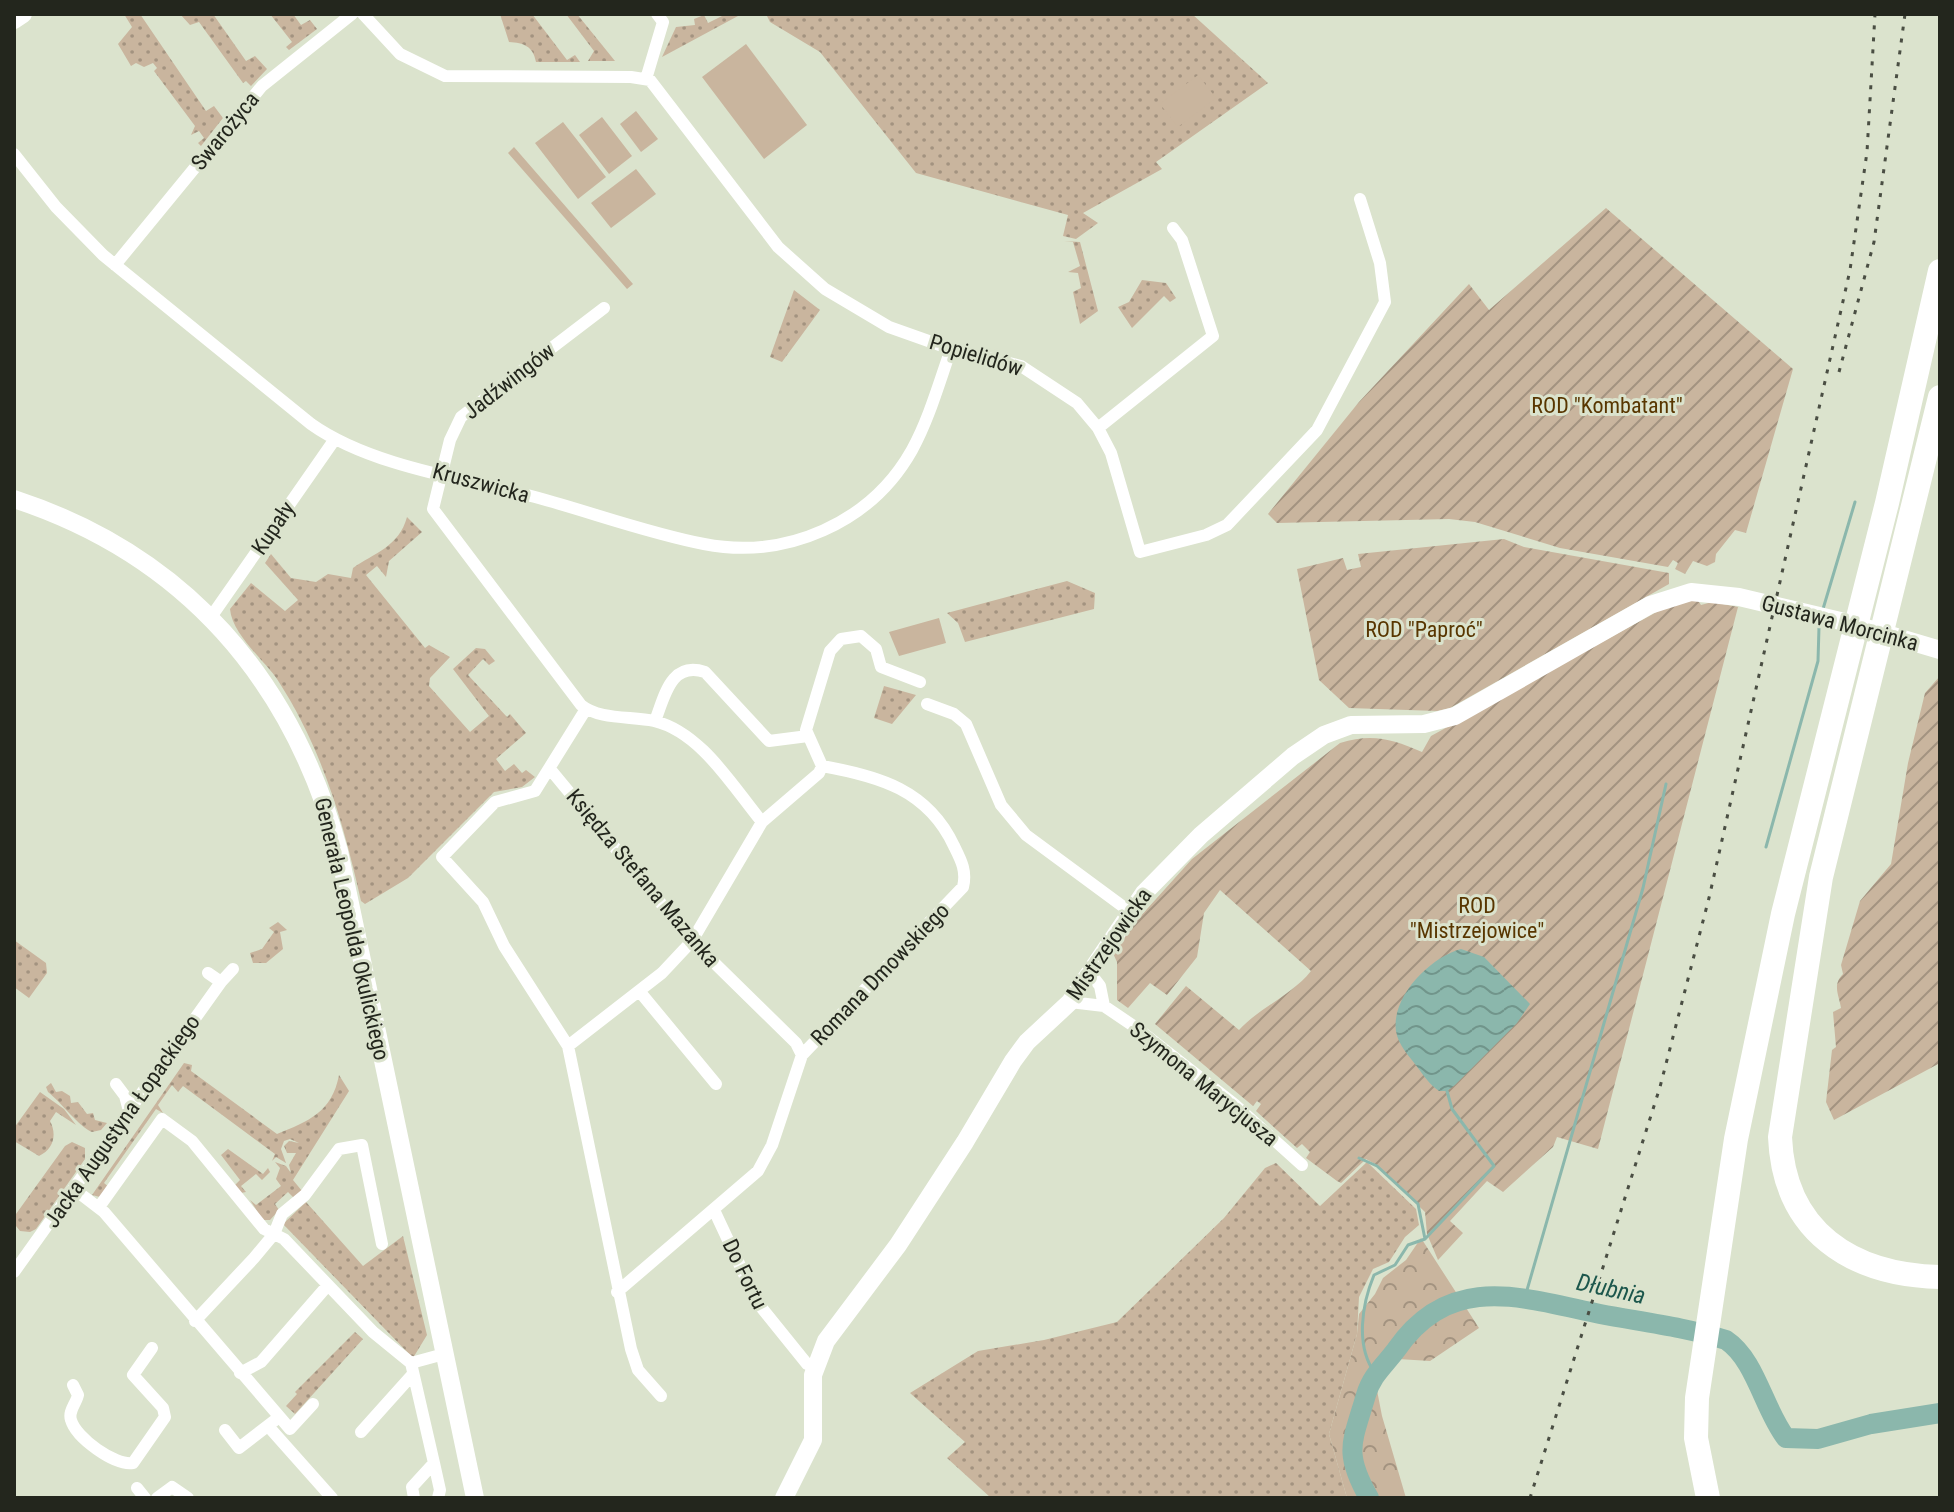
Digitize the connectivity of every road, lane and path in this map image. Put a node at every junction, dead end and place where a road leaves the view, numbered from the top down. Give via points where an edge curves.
1 (23, 14) edge
2 (352, 14) edge
3 (363, 14) edge
4 (657, 14) edge
5 (14, 20) edge
6 (646, 79) junction
7 (14, 154) edge
8 (1360, 199) dead end
9 (1173, 228) dead end
10 (115, 265) junction
11 (1940, 271) edge
12 (604, 308) dead end
13 (951, 349) junction
14 (1940, 397) edge
15 (1098, 428) junction
16 (335, 439) junction
17 (441, 474) junction
18 (14, 499) edge
19 (1739, 597) joint
20 (211, 617) junction
21 (1939, 648) edge
22 (920, 682) dead end
23 (927, 704) dead end
24 (586, 709) junction
25 (655, 721) junction
26 (808, 736) junction
27 (822, 766) junction
28 (550, 769) junction
29 (762, 822) junction
30 (1129, 911) junction
31 (692, 941) junction
32 (233, 969) dead end
33 (208, 973) dead end
34 (1090, 973) junction
35 (221, 982) junction
36 (640, 992) junction
37 (1070, 1002) junction
38 (1104, 1006) junction
39 (568, 1046) junction
40 (802, 1055) junction
41 (116, 1084) dead end
42 (716, 1084) dead end
43 (129, 1111) junction
44 (1302, 1165) dead end
45 (74, 1189) junction
46 (99, 1207) junction
47 (714, 1210) junction
48 (274, 1234) junction
49 (382, 1244) dead end
50 (14, 1272) edge
51 (1940, 1277) edge
52 (328, 1285) junction
53 (617, 1292) junction
54 (195, 1321) junction
55 (152, 1348) dead end
56 (444, 1354) junction
57 (815, 1368) junction
58 (412, 1369) junction
59 (240, 1373) junction
60 (73, 1385) dead end
61 (661, 1396) dead end
62 (313, 1404) dead end
63 (279, 1417) junction
64 (268, 1426) junction
65 (225, 1430) dead end
66 (361, 1432) dead end
67 (434, 1463) junction
68 (157, 1498) edge
69 (188, 1498) edge
70 (332, 1498) edge
71 (414, 1498) edge
72 (438, 1498) edge
73 (475, 1498) edge
74 (784, 1498) edge
75 (1708, 1498) edge

1 - 5 street
2 - 10 street, Swarożyca via 262,86
3 - 6 street via 400,54 445,76
4 - 6 street via 663,22
6 - 13 street, Popielidów via 789,259 863,313
7 - 10 street, Kruszwicka via 73,227
8 - 15 street, Popielidów via 1384,281 1380,317 1317,430 1236,518 1206,535 1140,552 1120,480
9 - 15 street via 1182,240 1213,336
10 - 16 street, Kruszwicka
11 - 75 highway via 1783,914 1736,1139 1697,1398 1698,1454
12 - 17 street, Jadźwingów via 461,417
13 - 15 street, Popielidów via 1041,376 1077,403
13 - 17 street, Kruszwicka via 921,433 887,486 837,525 791,543 706,545
14 - 51 highway via 1821,877 1780,1125 1790,1188 1810,1223 1834,1247 1862,1264 1900,1275
16 - 17 street, Kruszwicka
16 - 20 street, Kupały
17 - 24 street via 432,506 441,523
18 - 20 street, Generała Leopolda Okulickiego via 115,542
19 - 21 street, Gustawa Morcinka
19 - 30 street, Mistrzejowicka via 1691,592 1665,597 1444,720 1351,725 1324,735 1195,840
20 - 56 street, Generała Leopolda Okulickiego via 279,703 307,755 329,815
22 - 26 street via 881,667 876,649 861,636 841,639 830,651
23 - 30 street via 966,724 1001,805 1026,835
24 - 25 street
24 - 28 street
25 - 26 street via 671,680 693,668 705,672 769,741
25 - 29 street via 703,752
26 - 27 street
27 - 29 street
27 - 40 street, Romana Dmowskiego via 876,779 929,807 966,873 956,896
28 - 31 street, Księdza Stefana Mazanka
28 - 39 street via 535,791 495,802 442,857 483,902
29 - 31 street
30 - 34 street, Mistrzejowicka
31 - 36 street
31 - 40 street, Księdza Stefana Mazanka via 796,1043
32 - 35 street, Jacka Augustyna Łopackiego
33 - 35 street
34 - 37 street, Mistrzejowicka
34 - 38 street via 1100,986
35 - 43 street, Jacka Augustyna Łopackiego
36 - 39 street
36 - 42 street
37 - 38 street
37 - 57 street, Mistrzejowicka via 1013,1061 898,1245 835,1326
38 - 44 street, Szymona Marycjusza via 1234,1104
39 - 53 street
40 - 47 street, Romana Dmowskiego via 764,1163
41 - 43 street
43 - 45 street, Jacka Augustyna Łopackiego
45 - 46 street
45 - 50 street, Jacka Augustyna Łopackiego
46 - 48 street via 162,1119 192,1141 264,1229
46 - 54 street
47 - 53 street, Romana Dmowskiego
47 - 57 street, Do Fortu via 757,1302
48 - 49 street via 280,1216 305,1195 334,1152 362,1145
48 - 52 street
48 - 54 street
52 - 58 street
52 - 59 street via 261,1362
53 - 61 street via 638,1370
54 - 59 street
55 - 60 street via 133,1375 165,1417 133,1463 120,1462 85,1439 72,1423 78,1395
56 - 58 street
56 - 73 street, Generała Leopolda Okulickiego
57 - 74 street, Mistrzejowicka via 813,1440
58 - 66 street
58 - 67 street
59 - 63 street
62 - 63 street via 290,1429
63 - 64 street
64 - 65 street via 239,1448
64 - 70 street
67 - 71 street via 412,1487
67 - 72 street
68 - 69 street via 172,1487

